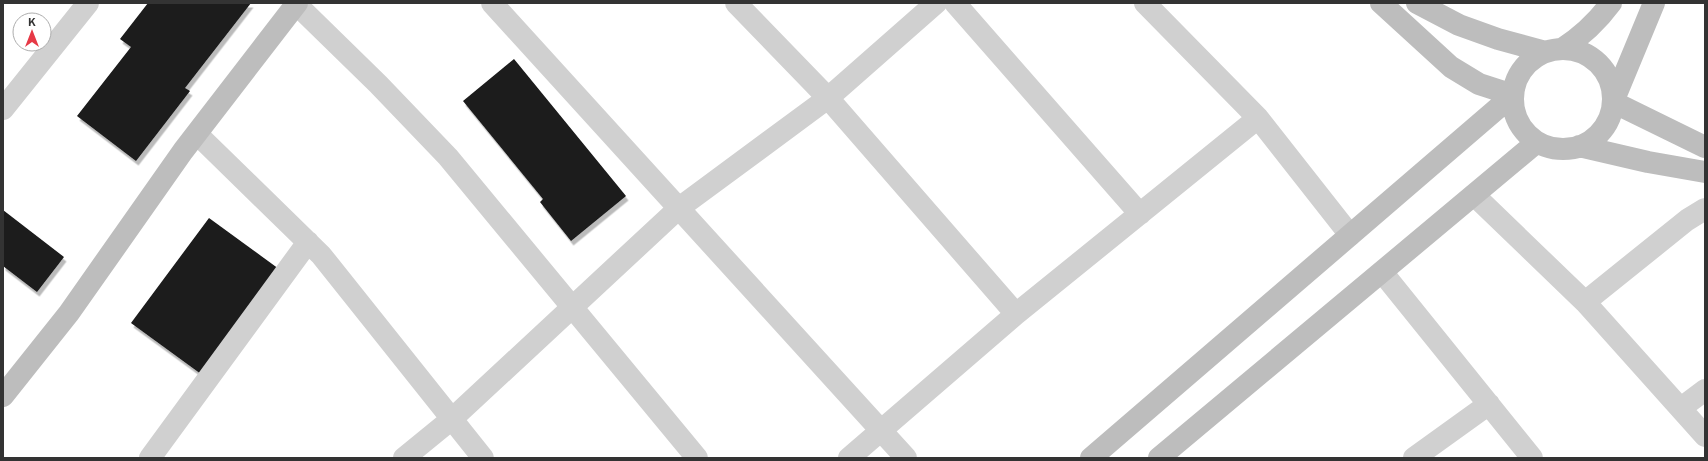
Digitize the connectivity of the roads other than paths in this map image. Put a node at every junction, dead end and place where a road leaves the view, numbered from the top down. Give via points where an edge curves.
1 (88, 3) edge
2 (296, 3) edge
3 (492, 3) edge
4 (736, 3) edge
5 (936, 3) edge
6 (955, 3) edge
7 (1145, 3) edge
8 (1381, 3) edge
9 (1417, 3) edge
10 (1611, 3) edge
11 (1654, 3) edge
12 (1554, 50) junction
13 (1513, 95) junction
14 (828, 98) junction
15 (1613, 102) junction
16 (3, 109) edge
17 (1258, 118) junction
18 (197, 134) junction
19 (1538, 142) junction
20 (1579, 146) junction
21 (1705, 147) edge
22 (1705, 172) edge
23 (1474, 195) junction
24 (679, 208) junction
25 (1705, 209) edge
26 (1140, 214) junction
27 (1350, 235) junction
28 (308, 242) junction
29 (1382, 272) junction
30 (1585, 302) junction
31 (572, 306) junction
32 (1016, 314) junction
33 (1705, 390) edge
34 (3, 396) edge
35 (1489, 404) junction
36 (1681, 408) junction
37 (453, 418) junction
38 (882, 430) junction
39 (1705, 436) edge
40 (150, 458) edge
41 (404, 458) edge
42 (483, 458) edge
43 (697, 458) edge
44 (849, 458) edge
45 (906, 458) edge
46 (1090, 458) edge
47 (1159, 458) edge
48 (1414, 458) edge
49 (1532, 458) edge

1 - 16 street
2 - 18 street
2 - 31 street via 448,157
3 - 24 street
4 - 14 street
5 - 14 street
6 - 26 street
7 - 17 street
8 - 13 street via 1451,67 1479,84
9 - 12 street via 1459,25 1498,39
10 - 12 street via 1597,21 1577,39
11 - 15 street
12 - 13 street via 1532,59 1521,71
12 - 15 street via 1578,51 1592,58 1604,70 1612,85
13 - 19 street via 1516,118 1524,132
13 - 27 street
14 - 24 street
14 - 32 street
15 - 20 street via 1610,119 1600,133 1587,144
15 - 21 street
17 - 26 street
17 - 27 street
18 - 28 street
18 - 34 street via 69,314
19 - 20 street via 1554,148 1570,149
19 - 23 street
20 - 22 street
23 - 29 street
23 - 30 street
24 - 31 street
24 - 38 street
25 - 30 street via 1687,220
26 - 32 street
27 - 46 street
28 - 37 street
28 - 40 street
29 - 35 street
29 - 47 street
30 - 36 street
31 - 37 street
31 - 43 street
32 - 38 street
33 - 36 street
35 - 48 street
35 - 49 street
36 - 39 street
37 - 41 street
37 - 42 street
38 - 44 street
38 - 45 street

